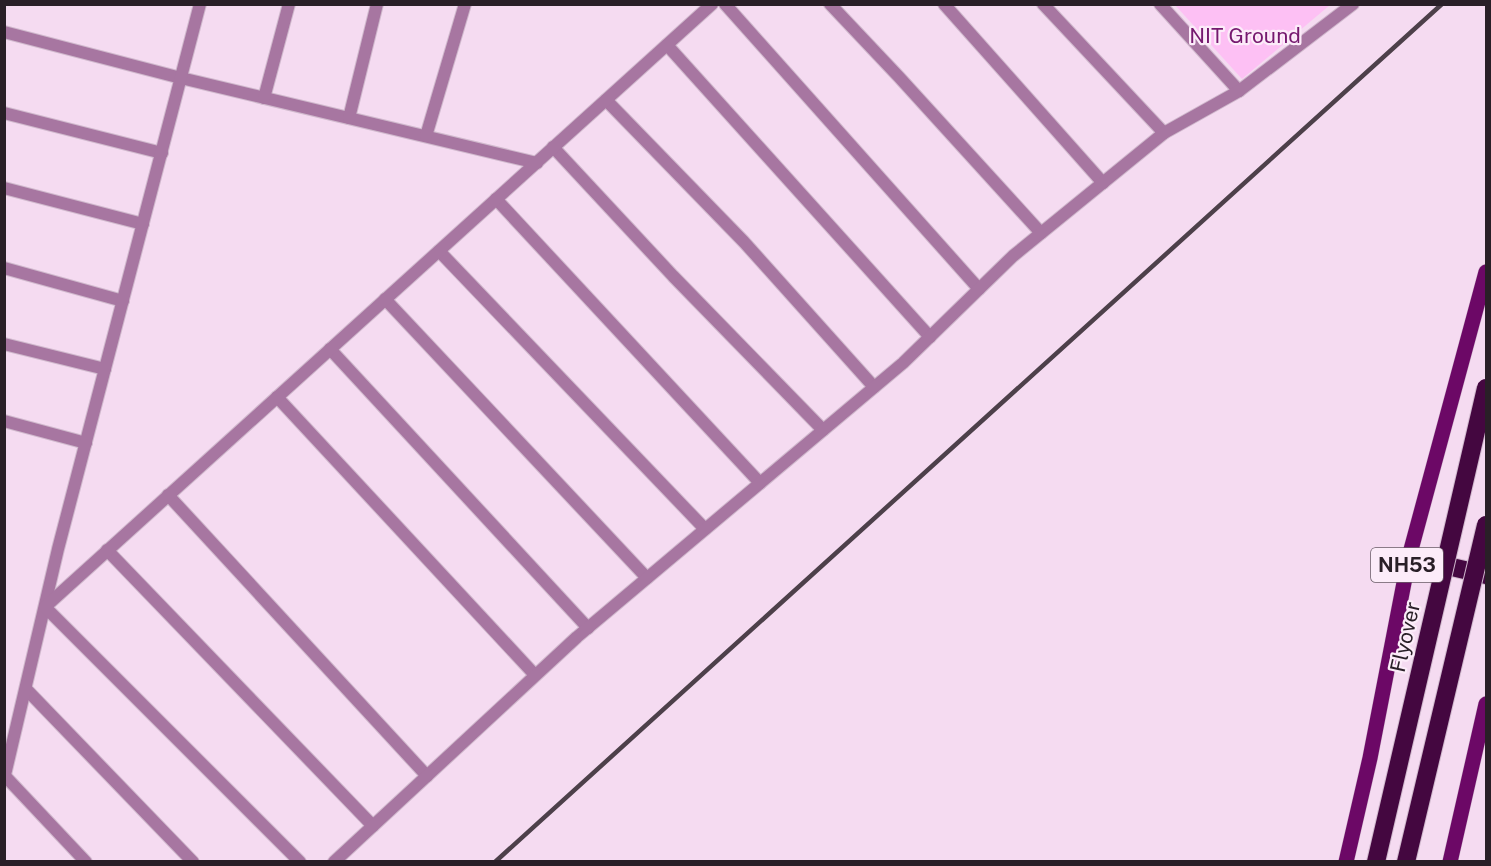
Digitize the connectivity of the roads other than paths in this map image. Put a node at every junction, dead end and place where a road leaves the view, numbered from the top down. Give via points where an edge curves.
1 (289, 4) edge
2 (377, 4) edge
3 (465, 4) edge
4 (712, 4) edge
5 (725, 4) edge
6 (830, 4) edge
7 (944, 4) edge
8 (1043, 4) edge
9 (1160, 4) edge
10 (1353, 4) edge
11 (199, 5) edge
12 (4, 32) edge
13 (667, 45) junction
14 (181, 78) junction
15 (1239, 90) junction
16 (264, 98) junction
17 (606, 100) junction
18 (4, 113) edge
19 (349, 118) junction
20 (1164, 133) junction
21 (426, 136) junction
22 (553, 147) junction
23 (162, 153) junction
24 (537, 163) junction
25 (1103, 183) junction
26 (4, 188) edge
27 (496, 199) junction
28 (143, 224) junction
29 (1041, 233) junction
30 (439, 251) junction
31 (4, 268) edge
32 (1486, 272) edge
33 (979, 289) junction
34 (385, 299) junction
35 (123, 301) junction
36 (930, 337) junction
37 (4, 344) edge
38 (330, 349) junction
39 (105, 369) junction
40 (874, 387) junction
41 (1486, 388) edge
42 (277, 397) junction
43 (4, 421) edge
44 (823, 430) junction
45 (86, 443) junction
46 (760, 483) junction
47 (168, 495) junction
48 (1486, 525) edge
49 (705, 529) junction
50 (107, 550) junction
51 (1409, 557) junction
52 (1486, 575) edge
53 (647, 579) junction
54 (45, 607) junction
55 (588, 628) junction
56 (536, 675) junction
57 (26, 689) junction
58 (1486, 704) edge
59 (427, 776) junction
60 (5, 777) edge
61 (373, 826) junction
62 (86, 861) edge
63 (193, 861) edge
64 (300, 861) edge
65 (334, 861) edge
66 (1346, 861) edge
67 (1376, 861) edge
68 (1406, 861) edge
69 (1450, 861) edge

1 - 16 street
2 - 19 street
3 - 21 street
4 - 13 street
5 - 33 street
6 - 29 street
7 - 25 street
8 - 20 street
9 - 15 street
10 - 15 street
11 - 14 street
12 - 14 street
13 - 17 street
13 - 36 street
14 - 16 street
14 - 23 street
15 - 20 street
16 - 19 street
17 - 22 street
17 - 40 street via 744,242
18 - 23 street
19 - 21 street
20 - 25 street
21 - 24 street
22 - 24 street
22 - 44 street
23 - 28 street
24 - 27 street
25 - 29 street
26 - 28 street
27 - 30 street
27 - 46 street
28 - 35 street
29 - 33 street
30 - 34 street
30 - 49 street
31 - 35 street
32 - 51 main road, NH53
33 - 36 street
34 - 38 street
34 - 53 street
35 - 39 street
36 - 40 street
37 - 39 street
38 - 42 street
38 - 55 street
39 - 45 street
40 - 44 street
41 - 67 highway, Flyover / NH53, bridge
42 - 47 street
42 - 56 street
43 - 45 street
44 - 46 street
45 - 54 street
46 - 49 street
47 - 50 street
47 - 59 street
48 - 68 highway, bridge
49 - 53 street
50 - 54 street
50 - 61 street
51 - 52 highway
51 - 66 main road, NH53
53 - 55 street
54 - 57 street
54 - 64 street
55 - 56 street
56 - 59 street
57 - 60 street
57 - 63 street
58 - 69 main road
59 - 61 street
60 - 62 street
61 - 65 street

